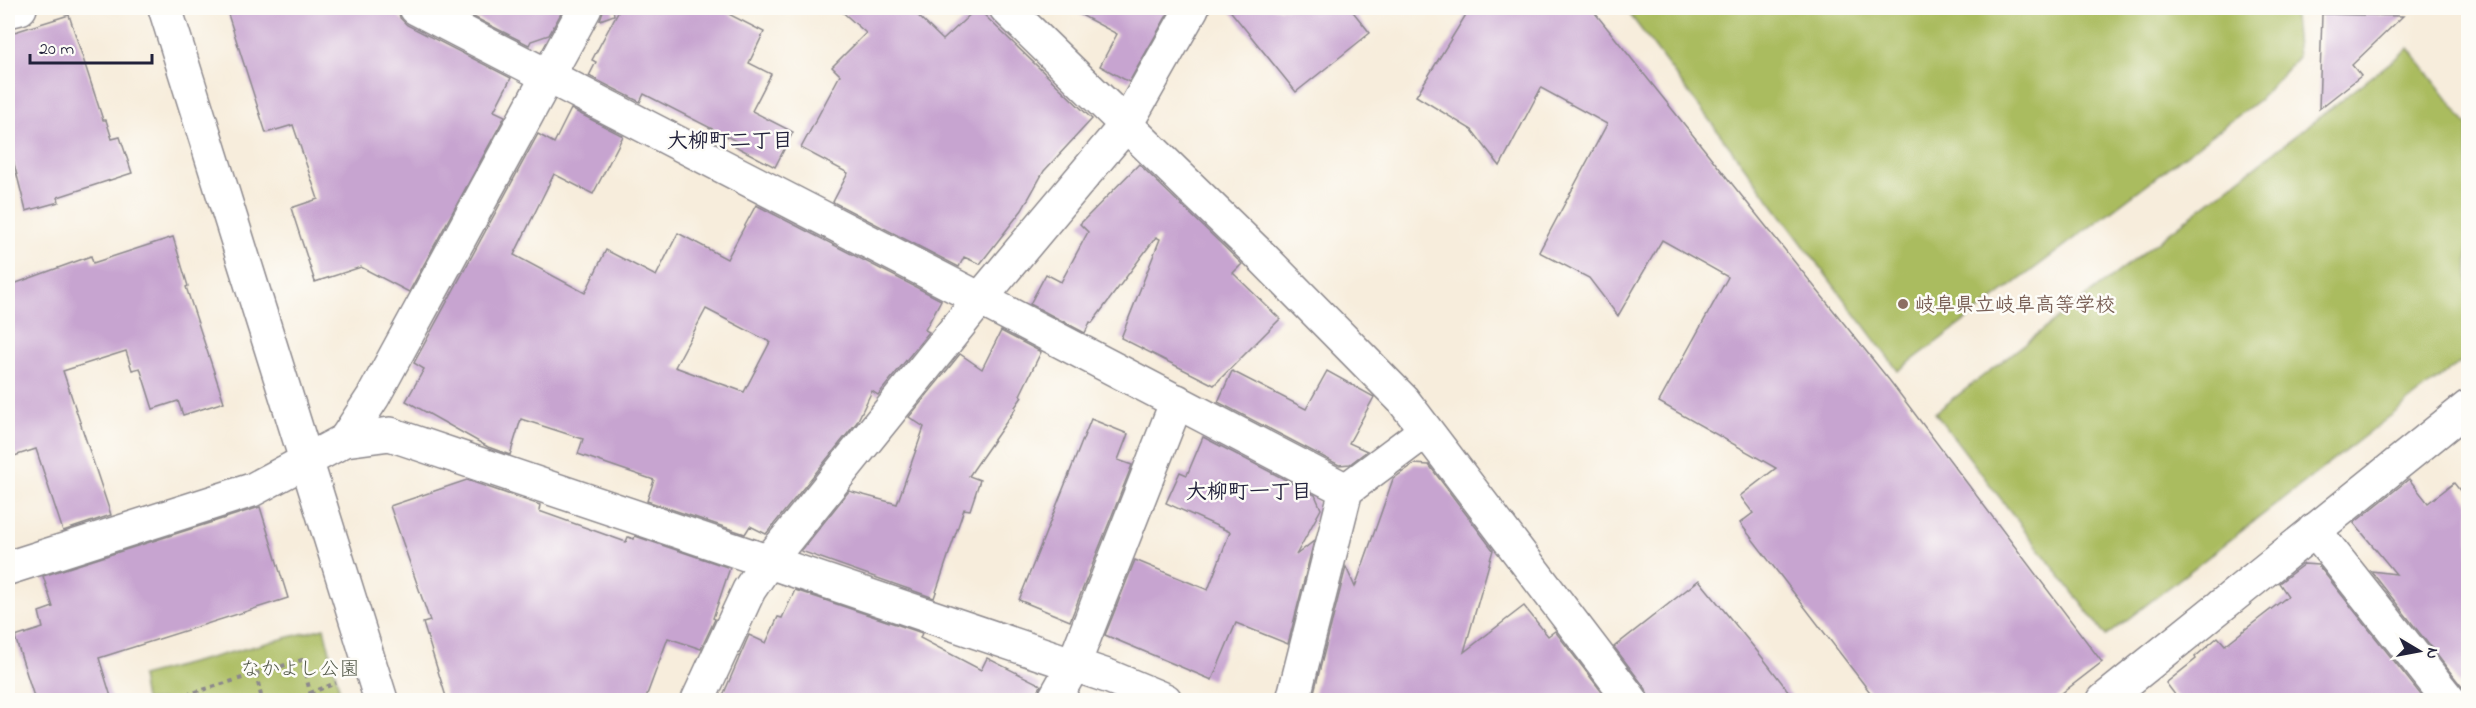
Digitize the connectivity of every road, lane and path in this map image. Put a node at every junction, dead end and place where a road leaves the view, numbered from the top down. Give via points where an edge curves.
1 (20, 8) edge
2 (165, 8) edge
3 (417, 8) edge
4 (585, 8) edge
5 (1006, 8) edge
6 (1191, 8) edge
7 (8, 11) edge
8 (549, 75) junction
9 (1125, 126) junction
10 (980, 299) junction
11 (1177, 401) junction
12 (2469, 408) edge
13 (1425, 431) junction
14 (345, 440) junction
15 (306, 461) junction
16 (1346, 490) junction
17 (2314, 530) junction
18 (768, 562) junction
19 (8, 568) edge
20 (1073, 666) junction
21 (256, 674) junction
22 (169, 700) edge
23 (262, 700) edge
24 (312, 700) edge
25 (381, 700) edge
26 (698, 700) edge
27 (1054, 700) edge
28 (1165, 700) edge
29 (1293, 700) edge
30 (1631, 700) edge
31 (2104, 700) edge
32 (2449, 700) edge

1 - 7 street
2 - 15 street
3 - 8 street
4 - 8 street
5 - 9 street
6 - 9 street
8 - 10 street
8 - 14 street via 373,397
9 - 10 street
9 - 13 street via 1263,258 1402,400
10 - 11 street
10 - 18 street
11 - 16 street
11 - 20 street
12 - 17 street
13 - 16 street
13 - 30 street
14 - 15 street
14 - 18 street via 390,434
15 - 19 street via 252,490
15 - 25 street
16 - 29 street
17 - 31 street
17 - 32 street
18 - 20 street
18 - 26 street via 749,590
20 - 27 street
20 - 28 street
21 - 22 path
21 - 23 path
21 - 24 path via 302,660

